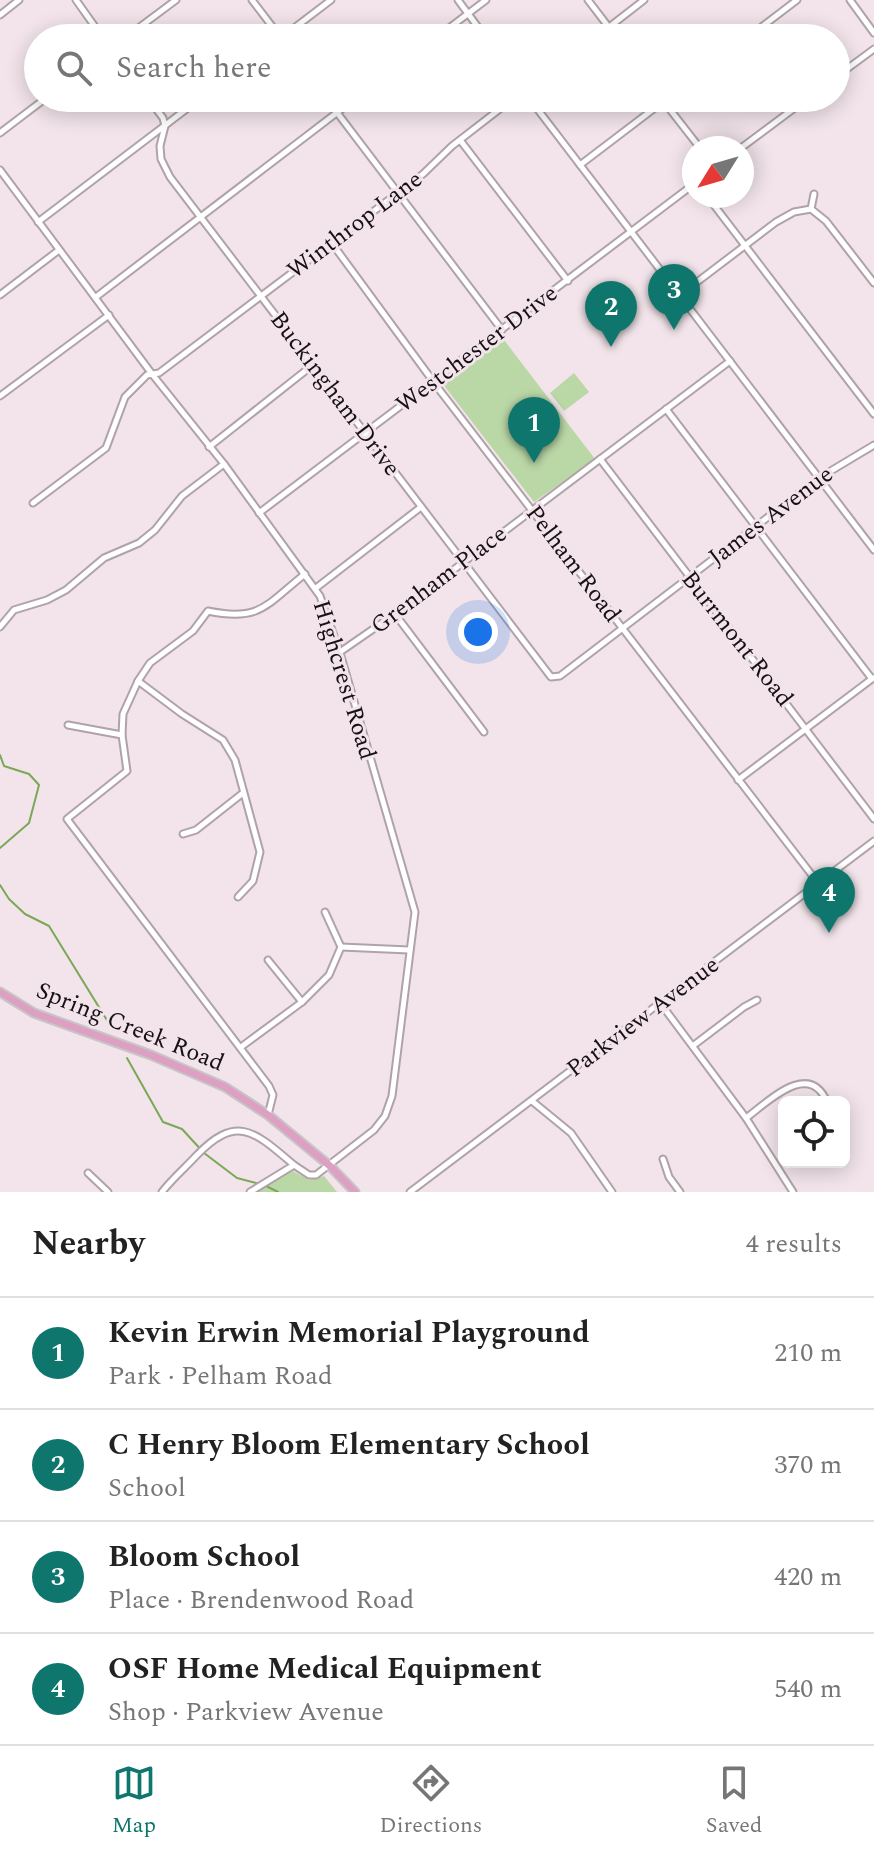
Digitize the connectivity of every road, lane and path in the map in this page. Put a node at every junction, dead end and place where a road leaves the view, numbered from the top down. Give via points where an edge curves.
1 (19, 0) edge
2 (76, 0) edge
3 (176, 0) edge
4 (252, 0) edge
5 (331, 0) edge
6 (458, 0) edge
7 (486, 0) edge
8 (588, 0) edge
9 (644, 0) edge
10 (797, 0) edge
11 (850, 0) edge
12 (468, 13) junction
13 (0, 15) edge
14 (93, 24) edge
15 (144, 24) edge
16 (270, 24) edge
17 (299, 24) edge
18 (454, 24) edge
19 (476, 24) edge
20 (607, 24) edge
21 (613, 24) edge
22 (765, 24) edge
23 (874, 33) edge
24 (874, 49) edge
25 (850, 67) edge
26 (28, 112) edge
27 (158, 112) edge
28 (183, 112) edge
29 (337, 112) joint
30 (496, 112) edge
31 (540, 112) edge
32 (648, 112) edge
33 (674, 112) edge
34 (789, 112) edge
35 (165, 126) junction
36 (0, 133) edge
37 (691, 136) edge
38 (754, 138) edge
39 (460, 140) junction
40 (580, 165) junction
41 (0, 171) edge
42 (397, 193) junction
43 (682, 193) edge
44 (814, 194) dead end
45 (716, 208) edge
46 (811, 209) junction
47 (201, 217) junction
48 (38, 222) junction
49 (631, 232) junction
50 (331, 242) junction
51 (744, 246) junction
52 (59, 250) junction
53 (568, 281) junction
54 (874, 283) edge
55 (0, 295) edge
56 (680, 295) junction
57 (261, 296) junction
58 (96, 297) junction
59 (109, 315) junction
60 (502, 330) junction
61 (730, 361) junction
62 (314, 364) junction
63 (152, 374) junction
64 (434, 382) junction
65 (0, 396) edge
66 (666, 409) junction
67 (874, 414) edge
68 (365, 434) junction
69 (874, 445) edge
70 (209, 447) junction
71 (600, 459) junction
72 (224, 464) junction
73 (819, 478) junction
74 (33, 503) dead end
75 (421, 507) junction
76 (532, 510) junction
77 (259, 513) junction
78 (755, 526) junction
79 (874, 550) edge
80 (463, 562) junction
81 (305, 574) junction
82 (689, 577) junction
83 (316, 588) junction
84 (395, 614) junction
85 (0, 627) edge
86 (621, 628) junction
87 (340, 653) junction
88 (556, 677) joint
89 (873, 678) edge
90 (138, 681) junction
91 (68, 725) dead end
92 (806, 728) junction
93 (484, 732) dead end
94 (122, 735) junction
95 (738, 780) junction
96 (243, 793) junction
97 (874, 819) edge
98 (183, 834) dead end
99 (874, 841) edge
100 (818, 883) junction
101 (238, 897) dead end
102 (325, 912) dead end
103 (341, 947) junction
104 (409, 950) junction
105 (268, 960) dead end
106 (0, 992) edge
107 (757, 1000) dead end
108 (302, 1002) junction
109 (661, 1004) junction
110 (694, 1045) junction
111 (241, 1047) junction
112 (824, 1096) edge
113 (532, 1101) junction
114 (268, 1115) junction
115 (746, 1118) junction
116 (663, 1159) dead end
117 (294, 1165) junction
118 (330, 1166) junction
119 (88, 1173) dead end
120 (253, 1190) edge
121 (108, 1192) edge
122 (162, 1192) edge
123 (355, 1192) edge
124 (410, 1192) edge
125 (612, 1192) edge
126 (680, 1192) edge
127 (793, 1192) edge

1 - 13 street
2 - 14 street
3 - 15 street
4 - 16 street
5 - 17 street
6 - 12 street
7 - 12 street
8 - 20 street
9 - 21 street
10 - 22 street
11 - 23 street
12 - 18 street
12 - 19 street
24 - 25 street
26 - 36 street
27 - 35 street
28 - 35 street
29 - 42 street
29 - 47 street
30 - 39 street, Winthrop Lane
31 - 40 street
32 - 40 street
33 - 37 street
34 - 38 street
35 - 47 street, Buckingham Drive via 160,146 165,167
35 - 48 street
39 - 42 street, Winthrop Lane
39 - 53 street
40 - 49 street
41 - 48 street, Highcrest Road
42 - 50 street, Winthrop Lane
42 - 60 street
43 - 49 street, Westchester Drive
44 - 46 street
45 - 51 street
46 - 51 street via 794,212
46 - 54 street
47 - 57 street, Buckingham Drive
47 - 58 street
48 - 52 street, Highcrest Road
49 - 53 street, Westchester Drive
49 - 56 street
50 - 57 street, Winthrop Lane
50 - 64 street, Pelham Road
51 - 56 street
51 - 67 street
52 - 55 street
52 - 58 street, Highcrest Road
53 - 60 street, Westchester Drive
56 - 61 street
57 - 62 street, Buckingham Drive
57 - 63 street, Winthrop Lane
58 - 59 street, Highcrest Road
59 - 63 street, Highcrest Road
59 - 65 street
60 - 64 street, Westchester Drive
61 - 66 street, Grenham Place
61 - 73 street
62 - 68 street, Buckingham Drive
62 - 70 street
63 - 70 street, Highcrest Road
63 - 74 street, Winthrop Lane via 125,397 106,448
64 - 68 street, Westchester Drive
64 - 76 street, Pelham Road
66 - 71 street, Grenham Place
66 - 78 street
68 - 75 street, Buckingham Drive
68 - 77 street, Westchester Drive
69 - 73 street, James Avenue
70 - 72 street, Highcrest Road
71 - 76 street, Grenham Place
71 - 82 street, Burrmont Road
72 - 77 street, Highcrest Road
72 - 85 street via 182,496 139,543 104,558 66,590 14,610
73 - 78 street, James Avenue
73 - 79 street
75 - 80 street, Buckingham Drive
75 - 83 street
76 - 80 street, Grenham Place
76 - 86 street, Pelham Road
77 - 81 street, Highcrest Road
78 - 82 street, James Avenue
78 - 89 street
80 - 84 street, Grenham Place
80 - 88 street, Buckingham Drive
81 - 83 street, Highcrest Road
81 - 90 street via 260,610 244,616 208,611 193,631 150,663
82 - 86 street, James Avenue
82 - 92 street, Burrmont Road
83 - 87 street, Highcrest Road
84 - 87 street, Grenham Place
84 - 93 street
86 - 88 street, James Avenue
86 - 95 street, Pelham Road
87 - 104 street, Highcrest Road via 415,912
89 - 92 street
90 - 94 street via 123,714
90 - 96 street via 223,740 235,760
91 - 94 street
92 - 95 street
92 - 97 street, Burrmont Road
94 - 111 street via 127,771 67,819
95 - 100 street, Pelham Road
96 - 98 street via 196,830
96 - 101 street via 260,852 253,881
99 - 100 street, Parkview Avenue
100 - 109 street, Parkview Avenue
102 - 103 street
103 - 104 street
103 - 108 street via 329,975
104 - 118 street, Highcrest Road via 392,1096 385,1116
105 - 108 street
106 - 114 main road, Spring Creek Road via 34,1013 225,1087
107 - 110 street
108 - 111 street
109 - 110 street
109 - 113 street, Parkview Avenue
110 - 115 street
111 - 114 street via 273,1095
112 - 115 street via 812,1083 803,1083 787,1088
113 - 124 street, Parkview Avenue
113 - 125 street via 571,1133
114 - 118 main road, Spring Creek Road
115 - 127 street
116 - 126 street
117 - 118 street via 313,1176
117 - 120 street
117 - 122 street via 249,1133 227,1131
118 - 123 main road, Spring Creek Road
119 - 121 street

